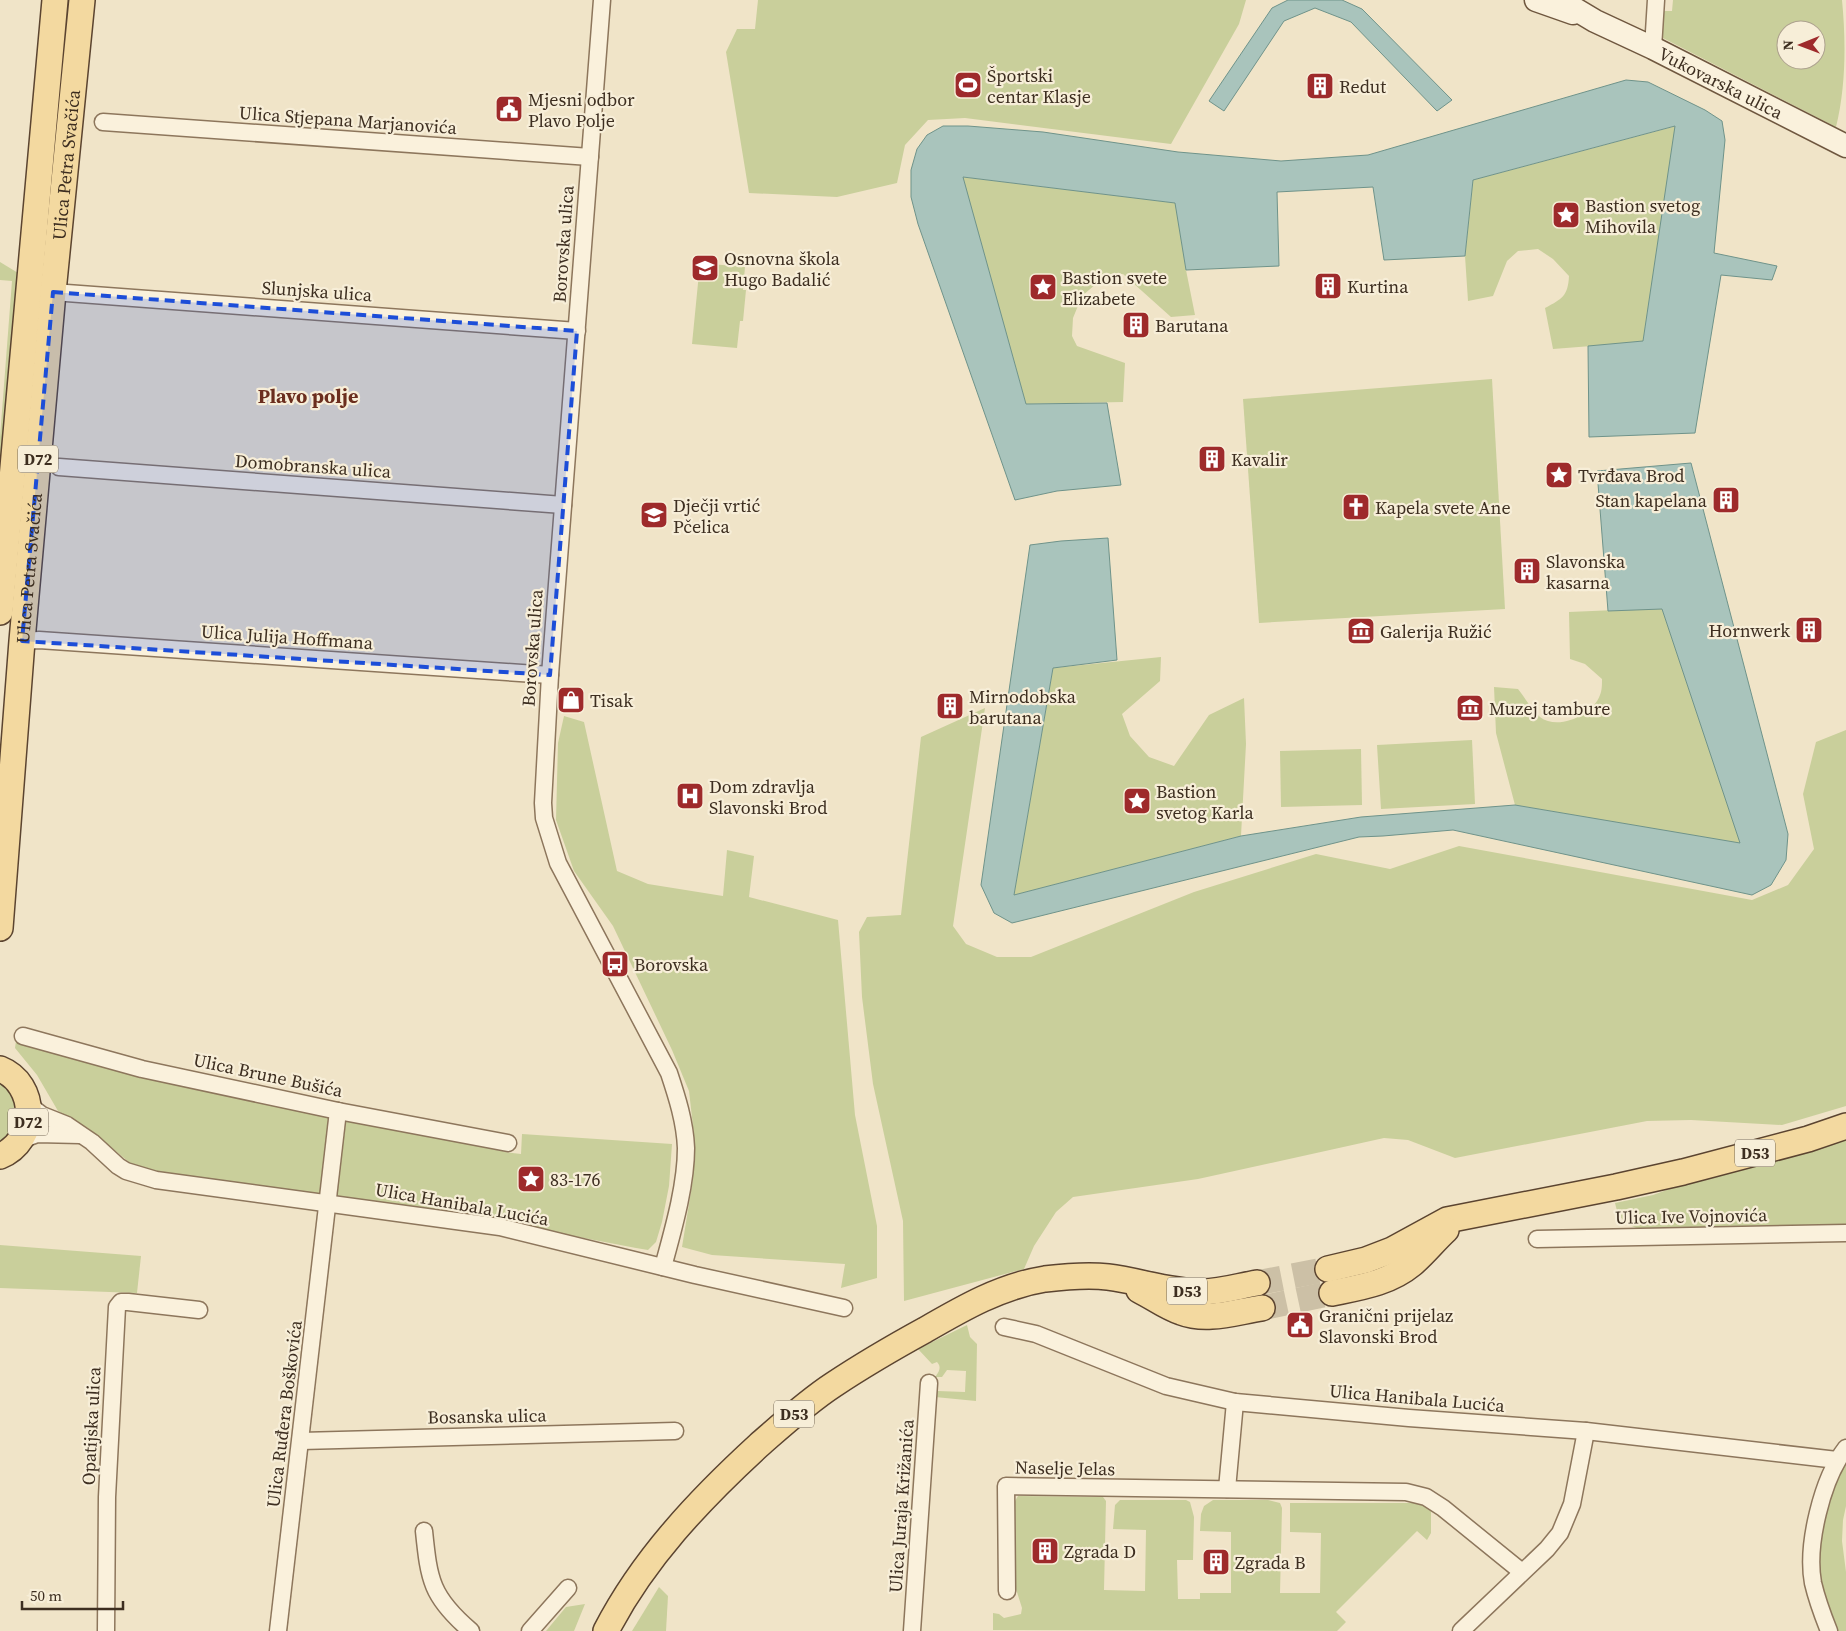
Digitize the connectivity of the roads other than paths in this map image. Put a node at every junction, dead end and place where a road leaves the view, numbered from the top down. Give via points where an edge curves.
1 (55, 0) edge
2 (82, 0) edge
3 (602, 0) edge
4 (1536, 0) edge
5 (1560, 0) edge
6 (1656, 0) edge
7 (1595, 20) junction
8 (1653, 48) junction
9 (103, 122) dead end
10 (1846, 146) edge
11 (590, 157) junction
12 (53, 292) junction
13 (577, 331) junction
14 (60, 466) dead end
15 (563, 505) junction
16 (0, 612) edge
17 (22, 641) junction
18 (550, 675) junction
19 (0, 928) edge
20 (23, 1036) dead end
21 (1, 1068) edge
22 (29, 1105) junction
23 (338, 1111) junction
24 (1846, 1126) edge
25 (82, 1135) junction
26 (21, 1140) junction
27 (508, 1142) dead end
28 (0, 1156) edge
29 (329, 1202) junction
30 (1472, 1216) junction
31 (1846, 1233) edge
32 (1536, 1239) dead end
33 (663, 1266) junction
34 (1328, 1269) tunnel mouth
35 (1117, 1279) junction
36 (1257, 1283) tunnel mouth
37 (1332, 1293) tunnel mouth
38 (844, 1308) dead end
39 (1262, 1308) tunnel mouth
40 (199, 1310) dead end
41 (1004, 1327) dead end
42 (929, 1383) dead end
43 (1235, 1402) junction
44 (675, 1431) dead end
45 (1586, 1431) junction
46 (301, 1440) junction
47 (1841, 1454) edge
48 (1227, 1488) junction
49 (424, 1531) dead end
50 (1522, 1572) junction
51 (568, 1588) dead end
52 (1007, 1591) dead end
53 (106, 1631) edge
54 (278, 1631) edge
55 (471, 1631) edge
56 (530, 1631) edge
57 (606, 1631) edge
58 (912, 1631) edge
59 (1461, 1631) edge
60 (1829, 1631) edge

1 - 16 main road, Ulica Petra Svačića / D72
2 - 12 main road, Ulica Petra Svačića / D72
3 - 11 street, Borovska ulica
4 - 7 main road, Vukovarska ulica
5 - 7 main road, Vukovarska ulica
6 - 8 street
7 - 8 main road, Vukovarska ulica
8 - 10 main road, Vukovarska ulica
9 - 11 street, Ulica Stjepana Marjanovića
11 - 13 street, Borovska ulica
12 - 13 street, Slunjska ulica
12 - 17 main road, Ulica Petra Svačića / D72
13 - 15 street, Borovska ulica
14 - 15 street, Domobranska ulica
15 - 18 street, Borovska ulica
17 - 18 street, Ulica Julija Hoffmana
17 - 19 main road, Ulica Petra Svačića / D72
18 - 33 street, Borovska ulica via 543,804 551,842 558,863 668,1073 683,1123 685,1164
20 - 23 street, Ulica Brune Bušića via 142,1069
21 - 22 main road, D72 via 16,1079
22 - 25 street, Ulica Hanibala Lucića
22 - 26 main road, D72 via 29,1117
23 - 27 street, Ulica Brune Bušića
23 - 29 street, Ulica Ruđera Boškovića
24 - 30 main road, D53 via 1683,1172
25 - 26 street via 37,1134
25 - 29 street, Ulica Hanibala Lucića via 118,1166 138,1176
26 - 28 main road, D72
29 - 33 street, Ulica Hanibala Lucića via 500,1227
29 - 46 street, Ulica Ruđera Boškovića
30 - 34 main road, D53 via 1442,1222 1381,1255
30 - 37 main road, D53 via 1448,1229 1413,1263 1391,1278
31 - 32 street, Ulica Ive Vojnovića
33 - 38 street, Ulica Hanibala Lucića
35 - 36 main road, D53 via 1202,1292
35 - 39 main road, D53 via 1179,1312 1193,1316
35 - 57 main road, D53 via 1098,1276 1047,1279 995,1294 880,1354 831,1386 763,1442 700,1502 640,1575
40 - 53 street, Opatijska ulica via 128,1302 117,1307 107,1497
41 - 43 street, Ulica Hanibala Lucića via 1036,1334 1166,1386
42 - 58 street, Ulica Juraja Križanića
43 - 45 street, Ulica Hanibala Lucića
43 - 48 street
44 - 46 street, Bosanska ulica
45 - 47 street, Ulica Hanibala Lucića
45 - 50 street via 1572,1504 1560,1533
46 - 54 street, Ulica Ruđera Boškovića
47 - 60 street via 1820,1504 1811,1564 1813,1583
48 - 50 street, Naselje Jelas via 1406,1492 1426,1497
48 - 52 street, Naselje Jelas via 1006,1486
49 - 55 street via 429,1574 434,1588 443,1604
50 - 59 street
51 - 56 street

